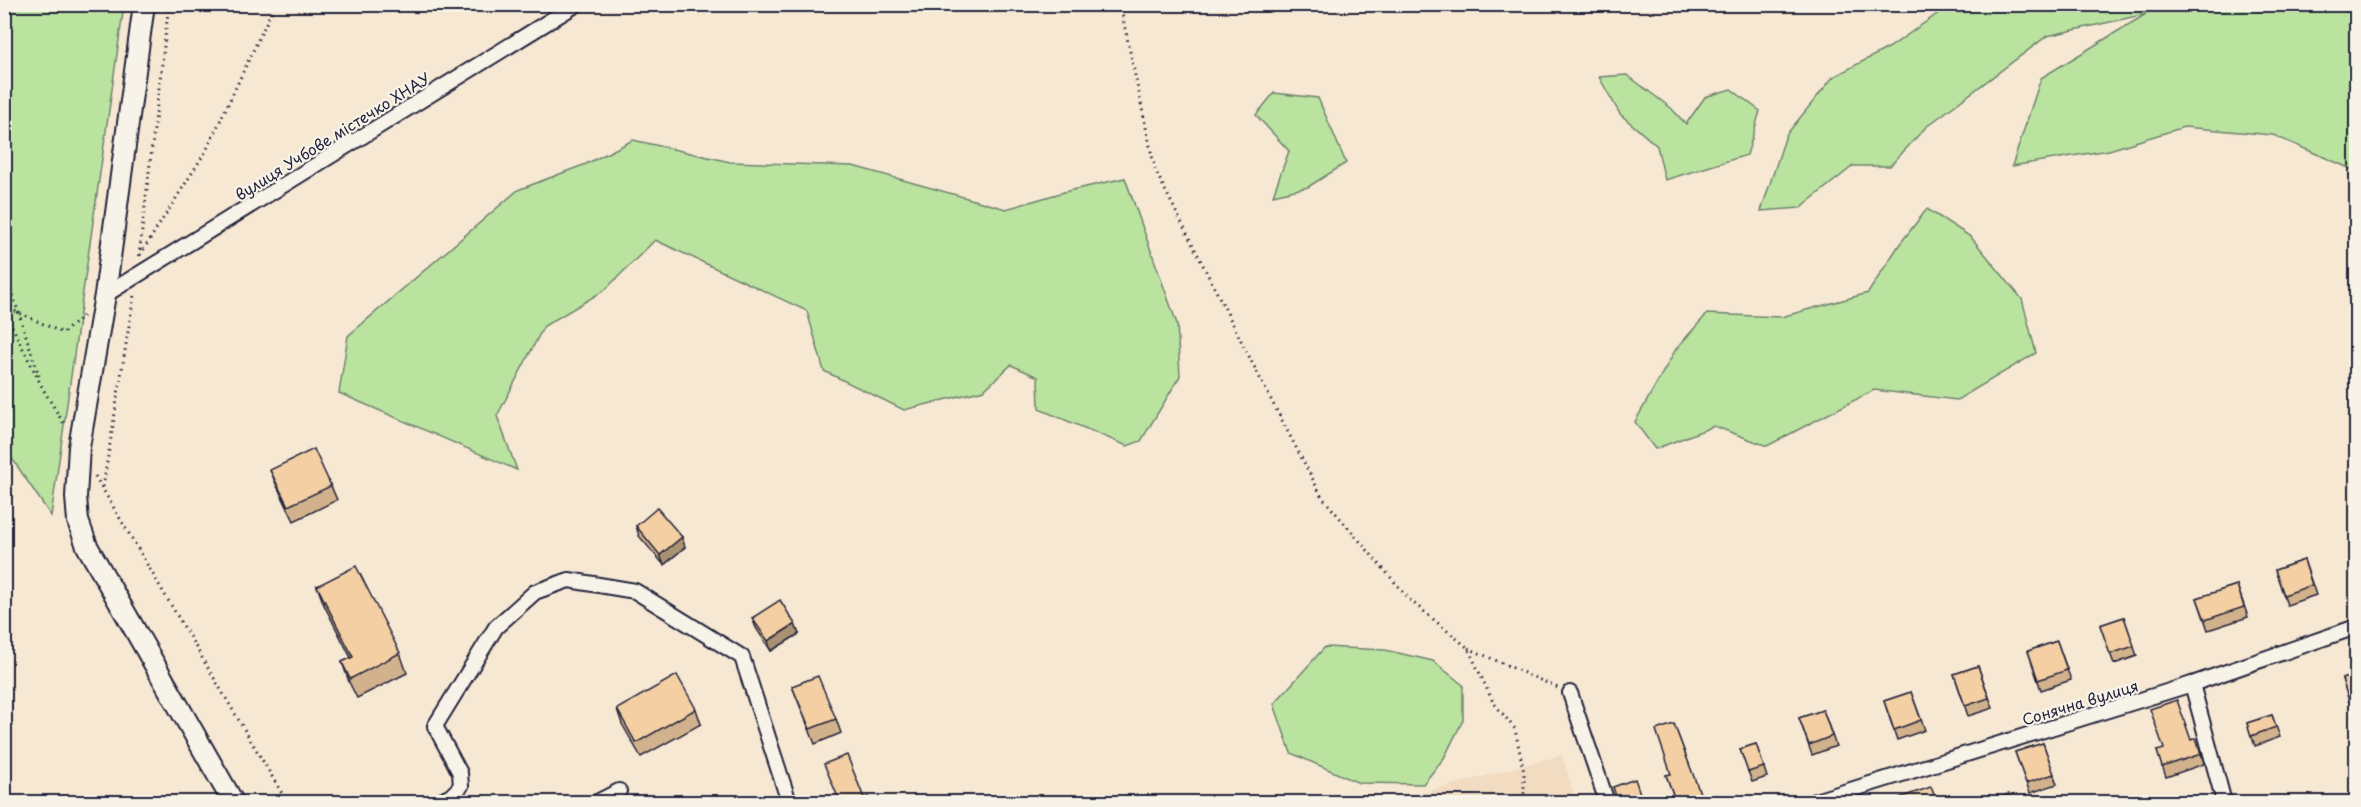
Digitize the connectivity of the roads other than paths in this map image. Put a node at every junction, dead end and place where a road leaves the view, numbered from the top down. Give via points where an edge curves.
1 (144, 4) edge
2 (577, 4) edge
3 (105, 295) junction
4 (2356, 627) edge
5 (2193, 684) junction
6 (1570, 693) road end
7 (620, 790) dead end
8 (233, 802) edge
9 (439, 802) edge
10 (597, 802) edge
11 (789, 802) edge
12 (1607, 802) edge
13 (1812, 802) edge
14 (2224, 802) edge

1 - 3 street
2 - 3 street, вулиця Учбове містечко ХНАУ
3 - 8 street via 79,447 78,521 87,546
4 - 5 street, Сонячна вулиця
5 - 13 street, Сонячна вулиця
5 - 14 street
6 - 12 street
7 - 10 street
9 - 11 street via 461,786 460,773 435,726 496,627 535,592 569,580 635,591 742,657

